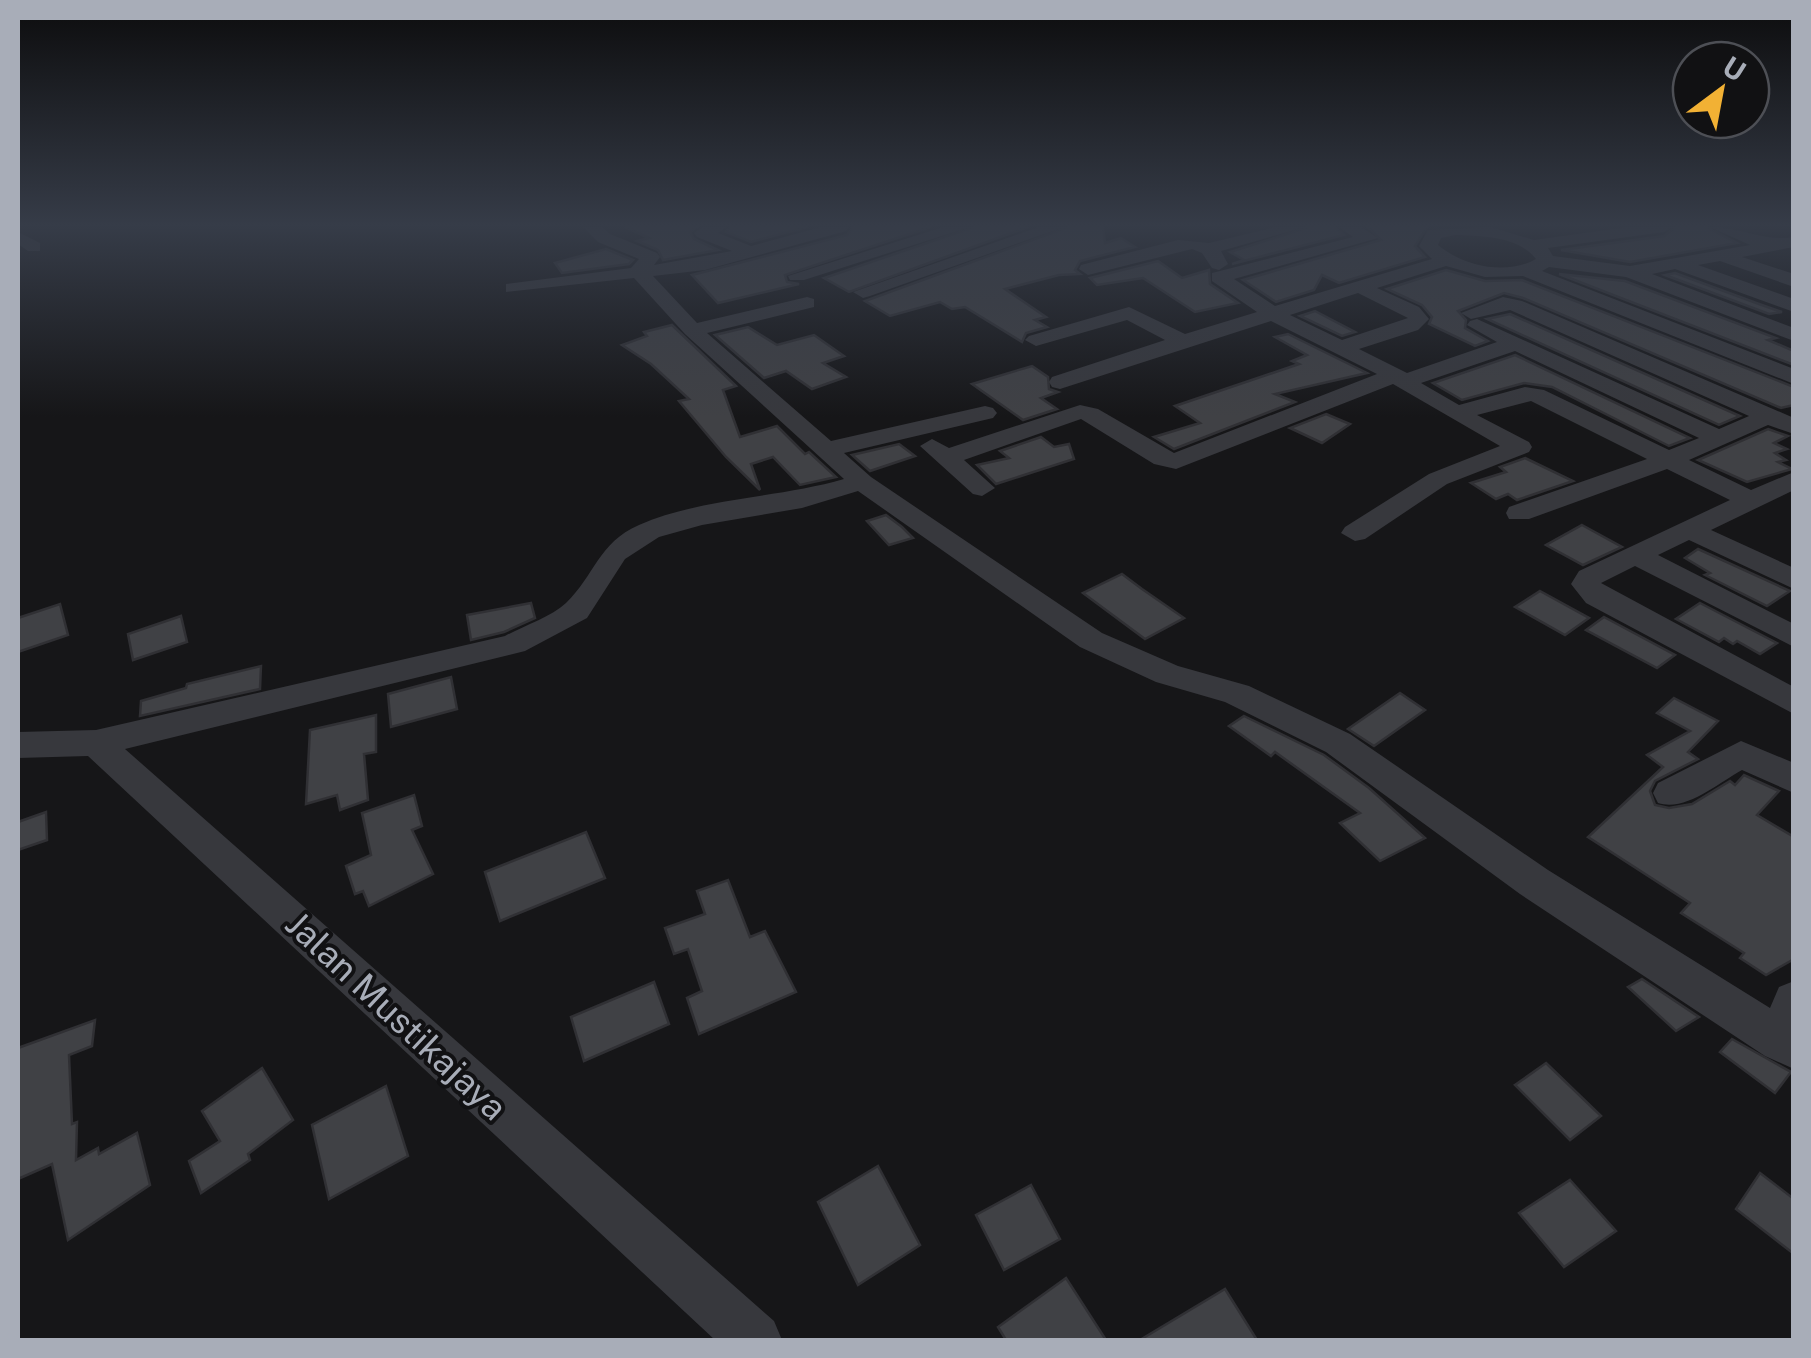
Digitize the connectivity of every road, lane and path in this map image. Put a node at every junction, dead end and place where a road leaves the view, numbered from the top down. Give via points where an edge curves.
1 (656, 290) edge
2 (868, 290) edge
3 (1239, 290) edge
4 (1349, 290) edge
5 (1367, 290) edge
6 (1603, 290) edge
7 (1679, 290) edge
8 (1751, 290) edge
9 (863, 292) dead end
10 (807, 303) dead end
11 (1794, 306) edge
12 (1272, 314) junction
13 (692, 330) junction
14 (1794, 334) edge
15 (1036, 340) dead end
16 (1183, 341) junction
17 (1514, 344) junction
18 (1343, 347) junction
19 (1794, 362) edge
20 (1768, 367) junction
21 (1794, 377) edge
22 (1400, 378) junction
23 (1060, 382) dead end
24 (1706, 389) junction
25 (985, 413) dead end
26 (1458, 413) junction
27 (1768, 416) junction
28 (1794, 427) edge
29 (915, 429) junction
30 (1717, 437) junction
31 (824, 450) junction
32 (944, 458) junction
33 (1668, 460) junction
34 (1794, 480) edge
35 (862, 482) junction
36 (982, 488) dead end
37 (1750, 500) junction
38 (1519, 513) dead end
39 (1690, 530) junction
40 (1355, 533) dead end
41 (1636, 555) junction
42 (1794, 580) edge
43 (1794, 637) edge
44 (1794, 702) edge
45 (96, 744) junction
46 (18, 746) edge
47 (1794, 779) edge
48 (1670, 794) dead end
49 (1789, 1030) edge
50 (756, 1340) edge

1 - 13 street
2 - 9 street
3 - 12 street
4 - 12 street
5 - 18 street via 1419,319
6 - 20 street
7 - 14 street
8 - 11 street
10 - 13 street
12 - 16 street
12 - 18 street
13 - 31 street
15 - 16 street via 1129,314
16 - 23 street
17 - 22 street
17 - 24 street via 1474,319 1503,303 1515,305
17 - 30 street
18 - 22 street
19 - 20 street
20 - 21 street
20 - 24 street
22 - 26 street
22 - 32 street via 1176,461 1084,412
24 - 27 street
25 - 29 street
26 - 33 street via 1531,394
26 - 40 street via 1520,448 1438,480
27 - 28 street
27 - 30 street
29 - 31 street
29 - 32 street
30 - 33 street
31 - 35 street
32 - 36 street
33 - 37 street
33 - 38 street
34 - 37 street
35 - 45 street via 649,531 616,553 576,611 514,644
35 - 49 street via 1091,640 1262,705 1357,754 1534,882
37 - 39 street
39 - 41 street
39 - 42 street
41 - 43 street
41 - 44 street via 1589,577 1587,587
45 - 46 street
45 - 50 street, Jalan Mustikajaya
47 - 48 street via 1741,754

